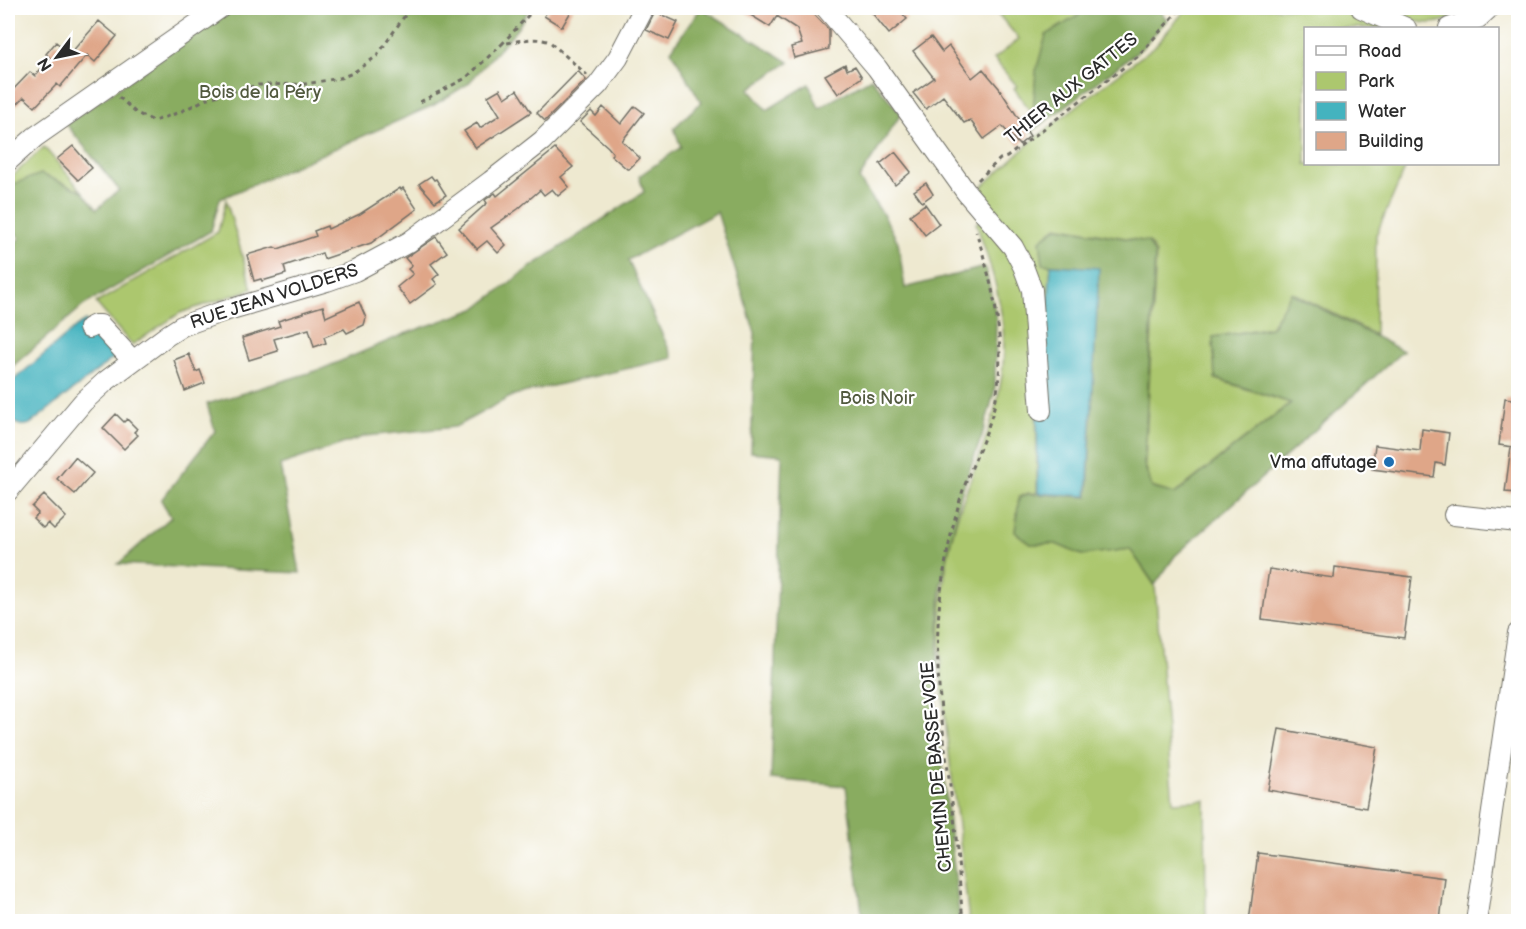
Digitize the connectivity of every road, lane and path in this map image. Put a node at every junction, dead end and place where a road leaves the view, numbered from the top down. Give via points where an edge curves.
1 (220, 8) edge
2 (410, 8) edge
3 (534, 8) edge
4 (644, 8) edge
5 (826, 8) edge
6 (1181, 8) edge
7 (1361, 8) edge
8 (1489, 8) edge
9 (1404, 27) edge
10 (1452, 27) edge
11 (502, 44) junction
12 (598, 86) junction
13 (107, 87) junction
14 (420, 102) dead end
15 (8, 161) edge
16 (966, 192) junction
17 (973, 221) dead end
18 (89, 328) dead end
19 (133, 361) junction
20 (1041, 411) dead end
21 (8, 491) edge
22 (1454, 515) dead end
23 (1518, 522) edge
24 (1518, 633) edge
25 (963, 921) edge
26 (1476, 921) edge

1 - 13 street
2 - 13 path via 376,56 340,78 305,84 258,85 208,98 154,121 136,113
3 - 11 path
4 - 12 street, RUE JEAN VOLDERS via 618,58
5 - 16 street via 877,68
6 - 16 path, THIER AUX GATTES via 1137,57 1000,159
7 - 9 street
8 - 10 street via 1478,18
11 - 12 path via 537,38 550,42
11 - 14 path via 466,78
12 - 19 street, RUE JEAN VOLDERS via 542,141 409,242 327,281 182,326
13 - 15 street via 36,136
16 - 20 street via 1013,247 1032,290
17 - 25 path, CHEMIN DE BASSE-VOIE via 998,317 1000,355 997,393 963,491 944,570 939,611 943,740
18 - 19 street via 100,326
19 - 21 street, RUE JEAN VOLDERS via 83,402
22 - 23 street
24 - 26 street

